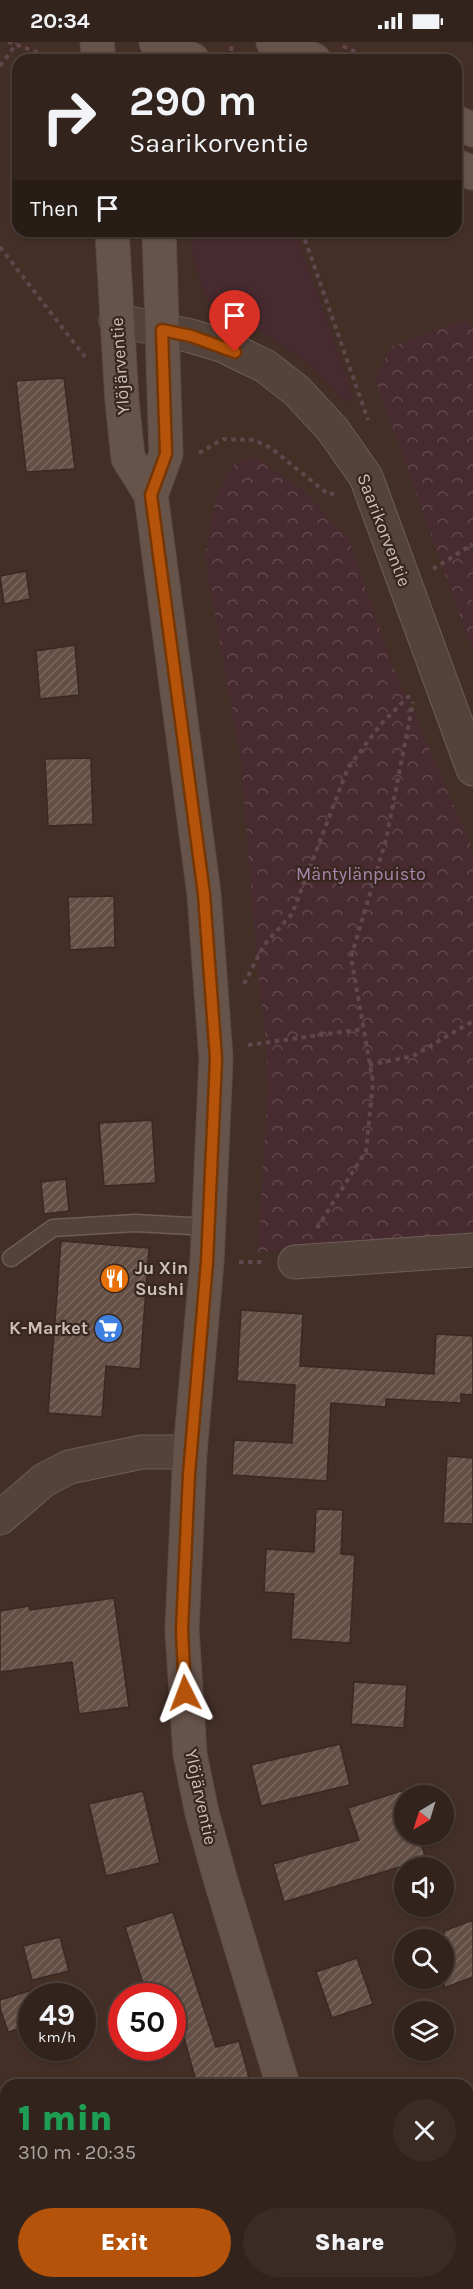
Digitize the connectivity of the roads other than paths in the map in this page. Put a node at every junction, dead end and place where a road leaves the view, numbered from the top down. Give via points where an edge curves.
1 (155, 42) edge
2 (273, 42) edge
3 (180, 54) edge
4 (301, 54) edge
5 (112, 237) edge
6 (159, 237) edge
7 (116, 320) junction
8 (162, 330) junction
9 (151, 495) junction
10 (473, 769) edge
11 (209, 1227) junction
12 (473, 1250) edge
13 (11, 1258) dead end
14 (295, 1262) road end
15 (190, 1452) junction
16 (0, 1518) edge
17 (281, 2079) edge

1 - 3 main road
2 - 4 main road
5 - 7 main road, Ylöjärventie
6 - 8 main road, Ylöjärventie
7 - 8 street, Saarikorventie
7 - 9 main road, Ylöjärventie via 128,458
8 - 9 main road, Ylöjärventie via 166,454
8 - 10 street, Saarikorventie via 224,346 265,366 297,391 333,430 366,477
9 - 11 main road, Ylöjärventie via 204,894 216,1059
11 - 13 lane via 135,1223 53,1228
11 - 15 main road, Ylöjärventie
12 - 14 street
15 - 16 street via 142,1452 69,1467 44,1480
15 - 17 main road, Ylöjärventie via 182,1630 190,1754 220,1878

